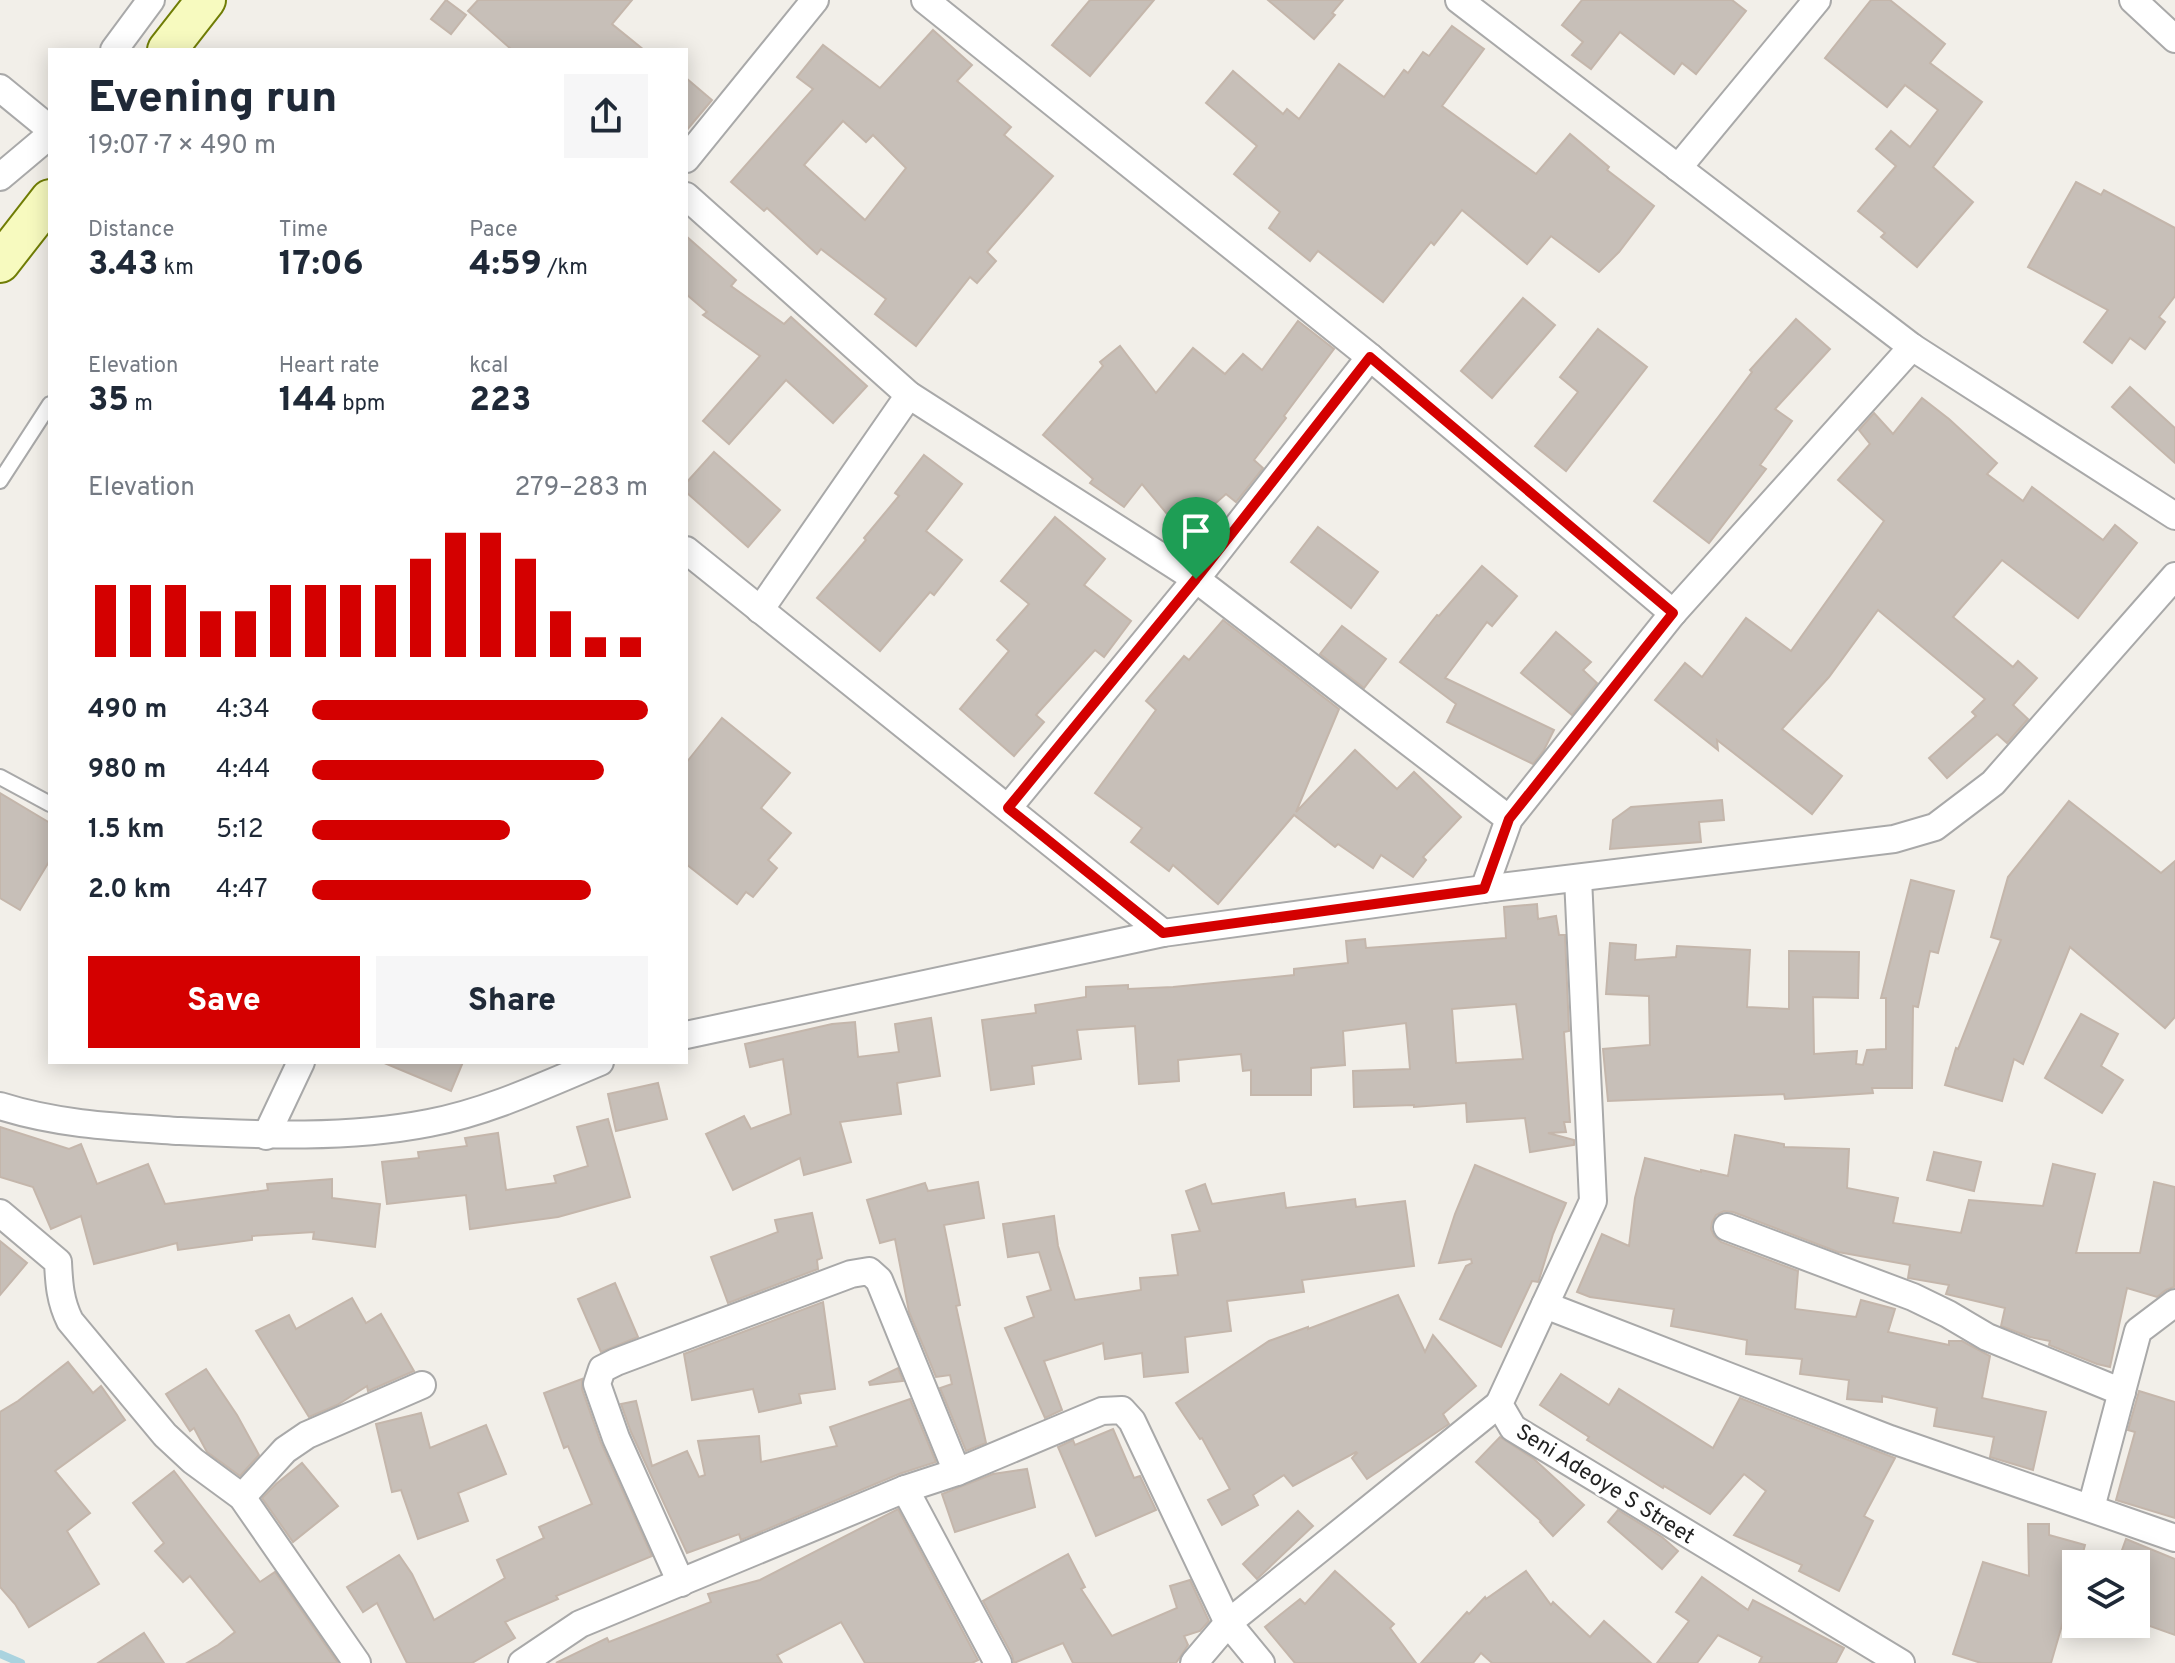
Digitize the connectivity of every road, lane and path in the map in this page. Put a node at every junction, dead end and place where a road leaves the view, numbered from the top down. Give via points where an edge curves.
1 (151, 0) edge
2 (206, 0) edge
3 (815, 0) edge
4 (925, 0) edge
5 (1459, 0) edge
6 (1817, 0) edge
7 (2133, 0) edge
8 (2175, 39) edge
9 (115, 48) edge
10 (169, 48) edge
11 (0, 88) edge
12 (48, 130) edge
13 (48, 134) edge
14 (688, 157) edge
15 (1678, 168) junction
16 (0, 177) edge
17 (688, 198) edge
18 (48, 202) edge
19 (0, 263) edge
20 (1912, 347) junction
21 (1370, 357) junction
22 (909, 395) junction
23 (48, 407) edge
24 (0, 481) edge
25 (2175, 516) edge
26 (688, 552) edge
27 (2175, 576) edge
28 (1196, 579) junction
29 (760, 610) junction
30 (1673, 613) junction
31 (0, 777) edge
32 (48, 803) edge
33 (1008, 808) junction
34 (1509, 819) junction
35 (1578, 878) junction
36 (1484, 889) junction
37 (1163, 933) junction
38 (688, 1035) edge
39 (300, 1064) edge
40 (595, 1064) edge
41 (0, 1106) edge
42 (266, 1136) junction
43 (0, 1213) edge
44 (1727, 1227) dead end
45 (2175, 1303) edge
46 (1545, 1305) junction
47 (422, 1385) dead end
48 (2122, 1392) junction
49 (1499, 1404) junction
50 (957, 1472) junction
51 (905, 1489) junction
52 (242, 1497) junction
53 (2091, 1508) junction
54 (2175, 1538) edge
55 (681, 1583) junction
56 (1228, 1623) junction
57 (357, 1663) edge
58 (522, 1663) edge
59 (998, 1663) edge
60 (1194, 1663) edge
61 (1261, 1663) edge
62 (1901, 1663) edge

1 - 9 street
2 - 10 main road
3 - 14 street
4 - 21 street
5 - 15 street
6 - 15 street
7 - 8 street
11 - 12 street
13 - 16 street
15 - 20 street
17 - 22 street
18 - 19 main road
20 - 25 street
20 - 30 street
21 - 28 street
21 - 30 street
22 - 28 street
22 - 29 street
23 - 24 lane
26 - 29 street
27 - 35 street via 1993,783 1935,827 1894,839
28 - 33 street
28 - 34 street
29 - 33 street
30 - 34 street
31 - 32 lane
33 - 37 street
34 - 36 street
35 - 36 street
35 - 46 street, Seni Adeoye S Street via 1593,1201
36 - 37 street
37 - 38 street
39 - 42 street
40 - 42 street via 482,1109 429,1123
41 - 42 street via 48,1120 98,1126
43 - 52 street via 58,1262 61,1298 70,1321 135,1401 193,1461
44 - 48 street via 1913,1297 1987,1337
45 - 48 street via 2138,1331
46 - 49 street, Seni Adeoye S Street
46 - 53 street via 1890,1439
47 - 52 street via 307,1435 285,1450
48 - 53 street
49 - 56 street
49 - 62 street, Seni Adeoye S Street via 1513,1428
50 - 51 street
50 - 55 street via 879,1280 869,1271 616,1362 602,1369 597,1384
50 - 56 street via 1102,1411 1122,1410 1132,1421
51 - 55 street
51 - 59 street
52 - 57 street
53 - 54 street
55 - 58 street via 580,1624
56 - 60 street
56 - 61 street

